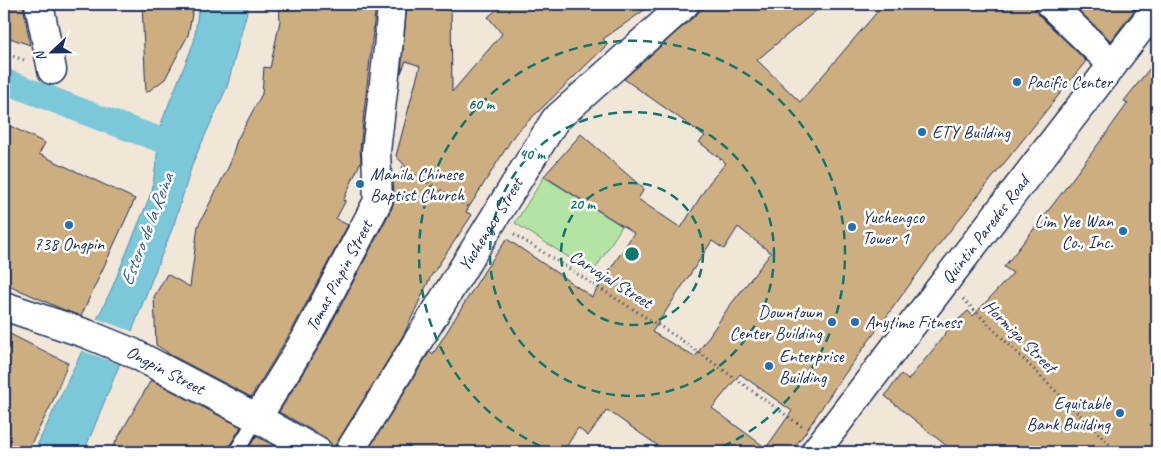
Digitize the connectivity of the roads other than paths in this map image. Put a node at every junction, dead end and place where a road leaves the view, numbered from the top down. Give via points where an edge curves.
1 (39, 4) edge
2 (392, 4) edge
3 (684, 4) edge
4 (1050, 4) edge
5 (1157, 7) edge
6 (1113, 65) junction
7 (52, 70) dead end
8 (4, 306) edge
9 (257, 418) junction
10 (819, 447) edge
11 (236, 452) edge
12 (318, 452) edge
13 (349, 452) edge

1 - 7 street
2 - 9 street, Tomas Pinpin Street via 376,151 378,201 305,340
3 - 13 street, Yuchengco Street via 555,120
4 - 6 street
5 - 6 street, Quintin Paredes Road
6 - 10 street, Quintin Paredes Road
8 - 9 street, Ongpin Street via 132,352
9 - 11 lane
9 - 12 street, Ongpin Street

